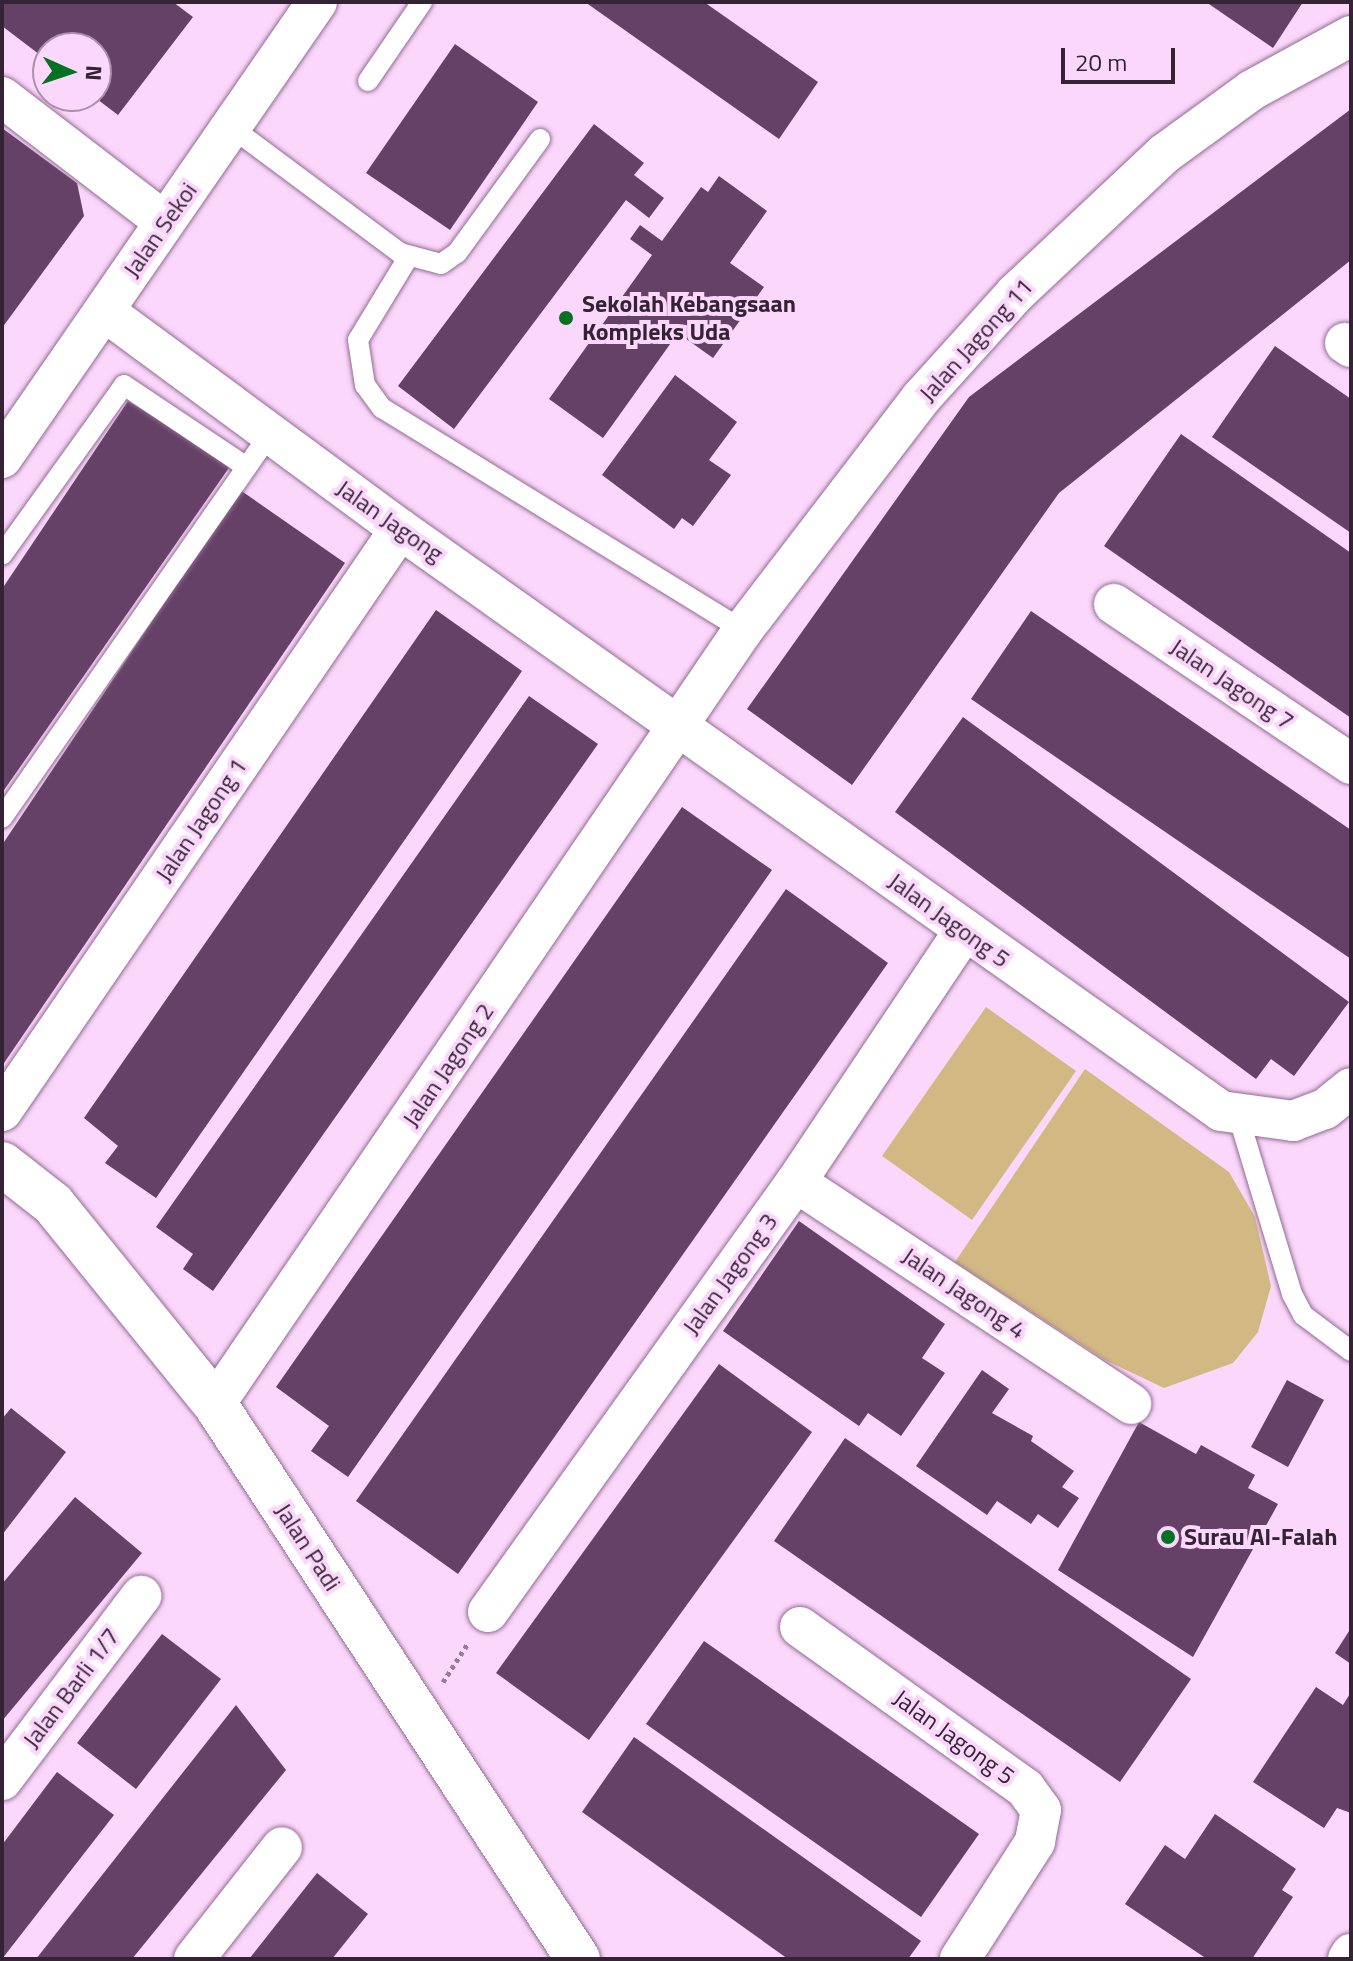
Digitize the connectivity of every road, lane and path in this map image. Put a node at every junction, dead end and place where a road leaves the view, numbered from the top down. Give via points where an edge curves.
1 (317, 2) edge
2 (411, 6) edge
3 (1351, 36) edge
4 (368, 81) dead end
5 (2, 97) edge
6 (231, 127) junction
7 (540, 139) dead end
8 (165, 222) junction
9 (409, 256) junction
10 (104, 311) junction
11 (269, 435) junction
12 (2, 458) edge
13 (245, 466) junction
14 (400, 529) junction
15 (2, 555) edge
16 (1114, 604) dead end
17 (743, 630) junction
18 (680, 726) junction
19 (1351, 764) edge
20 (2, 818) edge
21 (964, 931) junction
22 (1351, 1088) edge
23 (2, 1111) edge
24 (1229, 1113) junction
25 (2, 1164) edge
26 (796, 1182) junction
27 (1351, 1351) edge
28 (215, 1404) junction
29 (1131, 1404) dead end
30 (141, 1596) dead end
31 (488, 1612) joint
32 (800, 1627) dead end
33 (419, 1720) junction
34 (2, 1780) edge
35 (282, 1847) dead end
36 (194, 1959) edge
37 (578, 1959) edge
38 (960, 1959) edge

1 - 6 street, Jalan Sekoi
2 - 4 lane
3 - 17 street, Jalan Jagong 11 via 1215,114 1164,154 1015,294 921,398
5 - 8 street
6 - 8 street, Jalan Sekoi
6 - 9 lane
7 - 9 lane via 457,253 441,264
8 - 10 street, Jalan Sekoi
9 - 17 lane via 358,340 365,385 382,408
10 - 11 street, Jalan Jagong
10 - 12 street, Jalan Sekoi
11 - 13 lane
11 - 14 street, Jalan Jagong
13 - 15 lane via 124,385
13 - 20 lane
14 - 18 street, Jalan Jagong
14 - 23 street, Jalan Jagong 1
16 - 19 street, Jalan Jagong 7
17 - 18 street, Jalan Jagong 11
18 - 21 street, Jalan Jagong 5
18 - 28 street, Jalan Jagong 2
21 - 24 street, Jalan Jagong 5
21 - 26 street, Jalan Jagong 3
22 - 24 street via 1325,1109 1293,1121
24 - 27 lane via 1292,1294 1303,1315
25 - 28 street, Jalan Padi via 53,1204
26 - 29 street, Jalan Jagong 4
26 - 31 street, Jalan Jagong 3
28 - 33 street, Jalan Padi
30 - 34 street, Jalan Barli 1/7
31 - 33 path
32 - 38 street, Jalan Jagong 5 via 1025,1788 1041,1810 1035,1842
33 - 37 street, Jalan Padi
35 - 36 street

